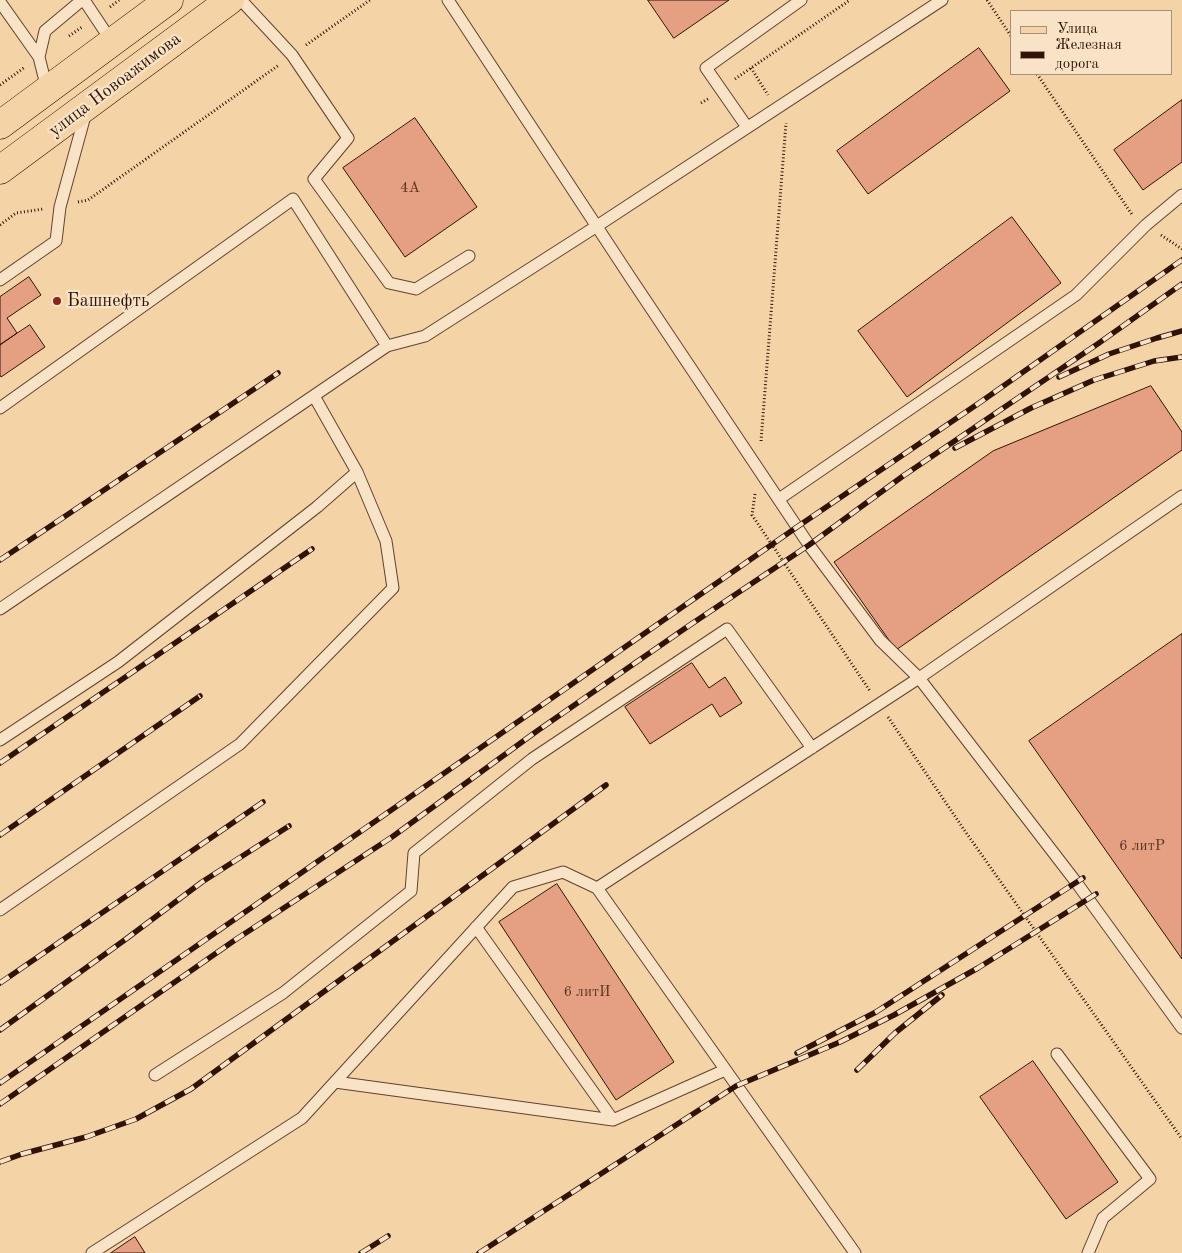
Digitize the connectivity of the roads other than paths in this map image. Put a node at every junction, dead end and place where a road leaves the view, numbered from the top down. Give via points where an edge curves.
1 (83, 0) edge
2 (169, 0) edge
3 (230, 0) edge
4 (241, 0) edge
5 (448, 0) edge
6 (801, 0) edge
7 (942, 0) edge
8 (0, 2) edge
9 (112, 42) junction
10 (39, 57) junction
11 (47, 90) junction
12 (88, 106) junction
13 (0, 125) edge
14 (747, 128) junction
15 (0, 170) edge
16 (1182, 195) edge
17 (597, 226) junction
18 (469, 256) dead end
19 (0, 280) edge
20 (387, 346) junction
21 (314, 396) junction
22 (0, 408) edge
23 (357, 472) junction
24 (1182, 496) edge
25 (779, 499) junction
26 (0, 609) edge
27 (919, 678) junction
28 (0, 740) edge
29 (812, 748) junction
30 (597, 888) junction
31 (0, 910) edge
32 (476, 927) junction
33 (1182, 1028) edge
34 (1058, 1054) dead end
35 (725, 1070) junction
36 (155, 1075) dead end
37 (334, 1082) junction
38 (613, 1120) junction
39 (92, 1253) edge
40 (855, 1253) edge
41 (1088, 1253) edge

1 - 9 lane
1 - 10 lane via 45,31
2 - 9 main road, улица Новоажимова
3 - 12 main road, улица Новоажимова
4 - 18 lane via 292,55 348,138 314,179 389,283 416,289
5 - 17 lane
6 - 14 lane via 706,68
7 - 14 lane
8 - 10 lane
9 - 11 main road, улица Новоажимова
10 - 11 lane
11 - 13 main road, улица Новоажимова
12 - 15 main road, улица Новоажимова
12 - 19 lane via 60,207 56,241
14 - 17 lane
16 - 25 lane via 1146,225 1076,295
17 - 20 lane via 425,336
17 - 25 lane
20 - 21 lane
20 - 22 lane via 294,199
21 - 23 lane
21 - 26 lane
23 - 28 lane via 317,507 118,662
23 - 31 lane via 386,542 393,588 240,744
24 - 27 lane
25 - 27 lane via 880,640
27 - 29 lane
27 - 33 lane via 1076,882
29 - 30 lane
29 - 36 lane via 727,628 532,759 414,852 411,891 283,993
30 - 32 lane via 563,872 513,887
30 - 35 lane
32 - 37 lane
32 - 38 lane
34 - 41 lane via 1150,1179 1103,1218
35 - 38 lane
35 - 40 lane
37 - 38 lane
37 - 39 lane via 302,1118

